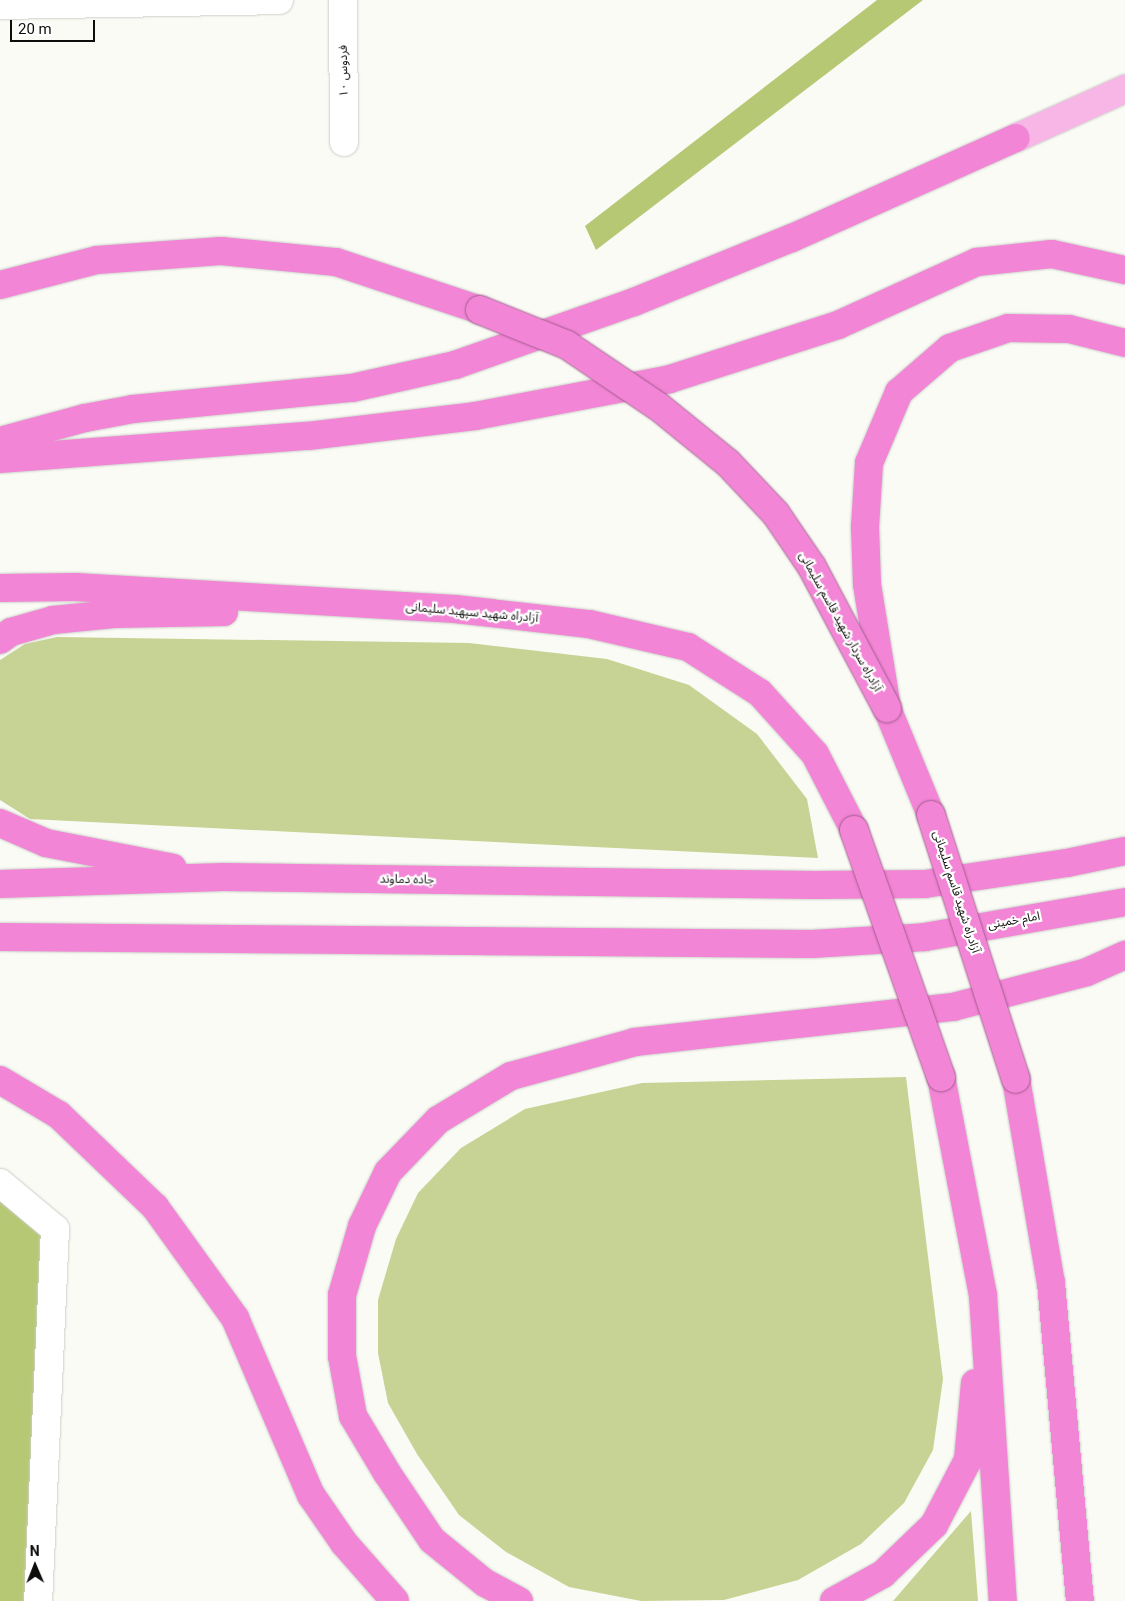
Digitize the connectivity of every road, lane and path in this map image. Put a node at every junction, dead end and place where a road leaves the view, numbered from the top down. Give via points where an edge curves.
1 (279, 0) edge
2 (343, 0) edge
3 (0, 5) edge
4 (1125, 89) edge
5 (1016, 138) joint
6 (344, 142) dead end
7 (1125, 270) edge
8 (0, 286) edge
9 (1125, 343) edge
10 (0, 441) edge
11 (0, 459) edge
12 (0, 588) edge
13 (454, 609) junction
14 (0, 640) edge
15 (887, 708) junction
16 (0, 823) edge
17 (1125, 830) edge
18 (1125, 851) edge
19 (1090, 859) junction
20 (224, 877) junction
21 (0, 884) edge
22 (1125, 902) edge
23 (0, 937) edge
24 (1125, 955) edge
25 (0, 1080) edge
26 (0, 1183) edge
27 (983, 1295) junction
28 (38, 1601) edge
29 (395, 1601) edge
30 (520, 1601) edge
31 (834, 1601) edge
32 (1003, 1601) edge
33 (1080, 1601) edge

1 - 3 street
2 - 6 street, فردوس ۱۰
4 - 5 main road
5 - 10 highway via 766,249 634,302 454,365 352,388 133,409
7 - 11 highway via 1052,254 977,262 838,325 670,379 475,416 308,436
8 - 15 highway, آزادراه سردار شهید قاسم سلیمانی, bridge via 97,260 221,251 336,262 480,310 567,345 659,407 728,463 776,514 812,566
9 - 15 highway via 1070,329 1008,328 950,348 899,392 868,463 865,527 867,584
12 - 13 highway, آزادراه شهید سپهبد سلیمانی via 75,587
13 - 14 highway via 114,614 53,620 11,632
13 - 27 highway, آزادراه شهید سپهبد سلیمانی, bridge via 589,624 688,647 760,693 815,754 854,830 942,1077
15 - 33 highway, آزادراه شهید قاسم سلیمانی, bridge via 931,815 1016,1079 1051,1283
16 - 20 highway via 46,843
17 - 19 highway
18 - 19 highway
19 - 20 highway, جاده دماوند via 925,884
20 - 21 highway, جاده دماوند
22 - 23 highway, امام خمینی via 925,937 812,944
24 - 30 highway via 1087,972 953,1007 635,1042 511,1076 438,1120 388,1172 362,1226 342,1295 342,1356 353,1416 386,1473 432,1540 486,1583
25 - 29 highway via 59,1115 155,1207 236,1318 311,1495 344,1543
26 - 28 street via 55,1229
27 - 31 highway via 968,1460 934,1524 883,1574
27 - 32 highway

